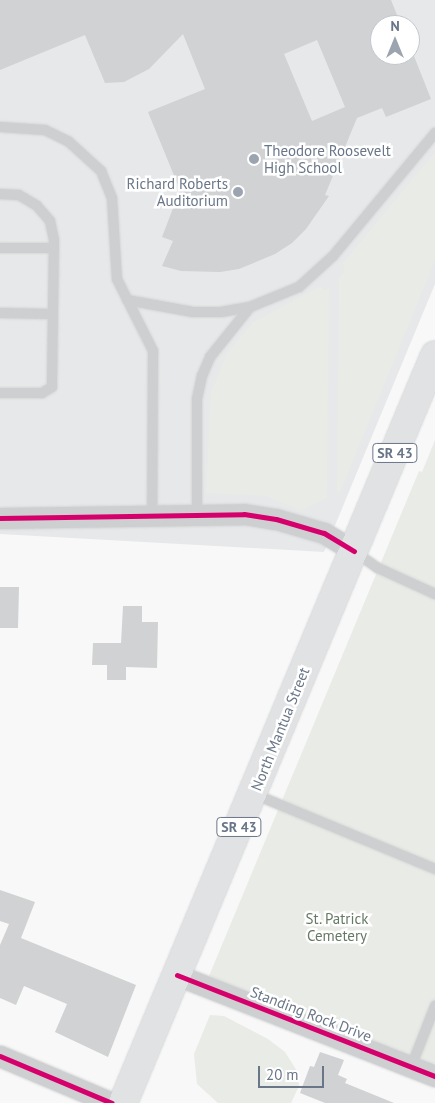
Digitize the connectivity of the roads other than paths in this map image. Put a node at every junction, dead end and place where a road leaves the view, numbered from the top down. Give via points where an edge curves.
1 (0, 127) edge
2 (435, 133) edge
3 (0, 194) edge
4 (0, 248) edge
5 (54, 248) junction
6 (127, 300) junction
7 (250, 307) junction
8 (0, 313) edge
9 (53, 314) junction
10 (435, 355) edge
11 (0, 393) edge
12 (197, 516) junction
13 (152, 517) junction
14 (0, 518) edge
15 (354, 551) junction
16 (435, 594) edge
17 (253, 794) junction
18 (435, 869) edge
19 (177, 975) junction
20 (435, 1006) edge
21 (0, 1056) edge
22 (411, 1067) junction
23 (435, 1076) edge
24 (112, 1103) edge
25 (123, 1103) edge

1 - 6 lane via 45,130 68,141 101,171 112,198 117,279
2 - 7 lane via 320,270 298,287
3 - 5 lane via 19,195 36,206 50,222
4 - 5 lane
5 - 9 lane
6 - 7 lane via 192,312
6 - 13 lane via 153,351
7 - 12 lane via 210,357 202,376 197,398
8 - 9 lane
9 - 11 lane via 52,387 42,393
10 - 15 main road, North Mantua Street / SR 43 via 423,397
12 - 13 street
12 - 15 street via 244,514 276,518 324,533
13 - 14 street
15 - 16 lane via 378,568
15 - 17 main road, North Mantua Street / SR 43
17 - 18 lane
17 - 19 main road, North Mantua Street / SR 43
19 - 22 street, Standing Rock Drive
19 - 25 main road, North Mantua Street / SR 43
20 - 22 lane
21 - 24 street
22 - 23 street, Standing Rock Drive

